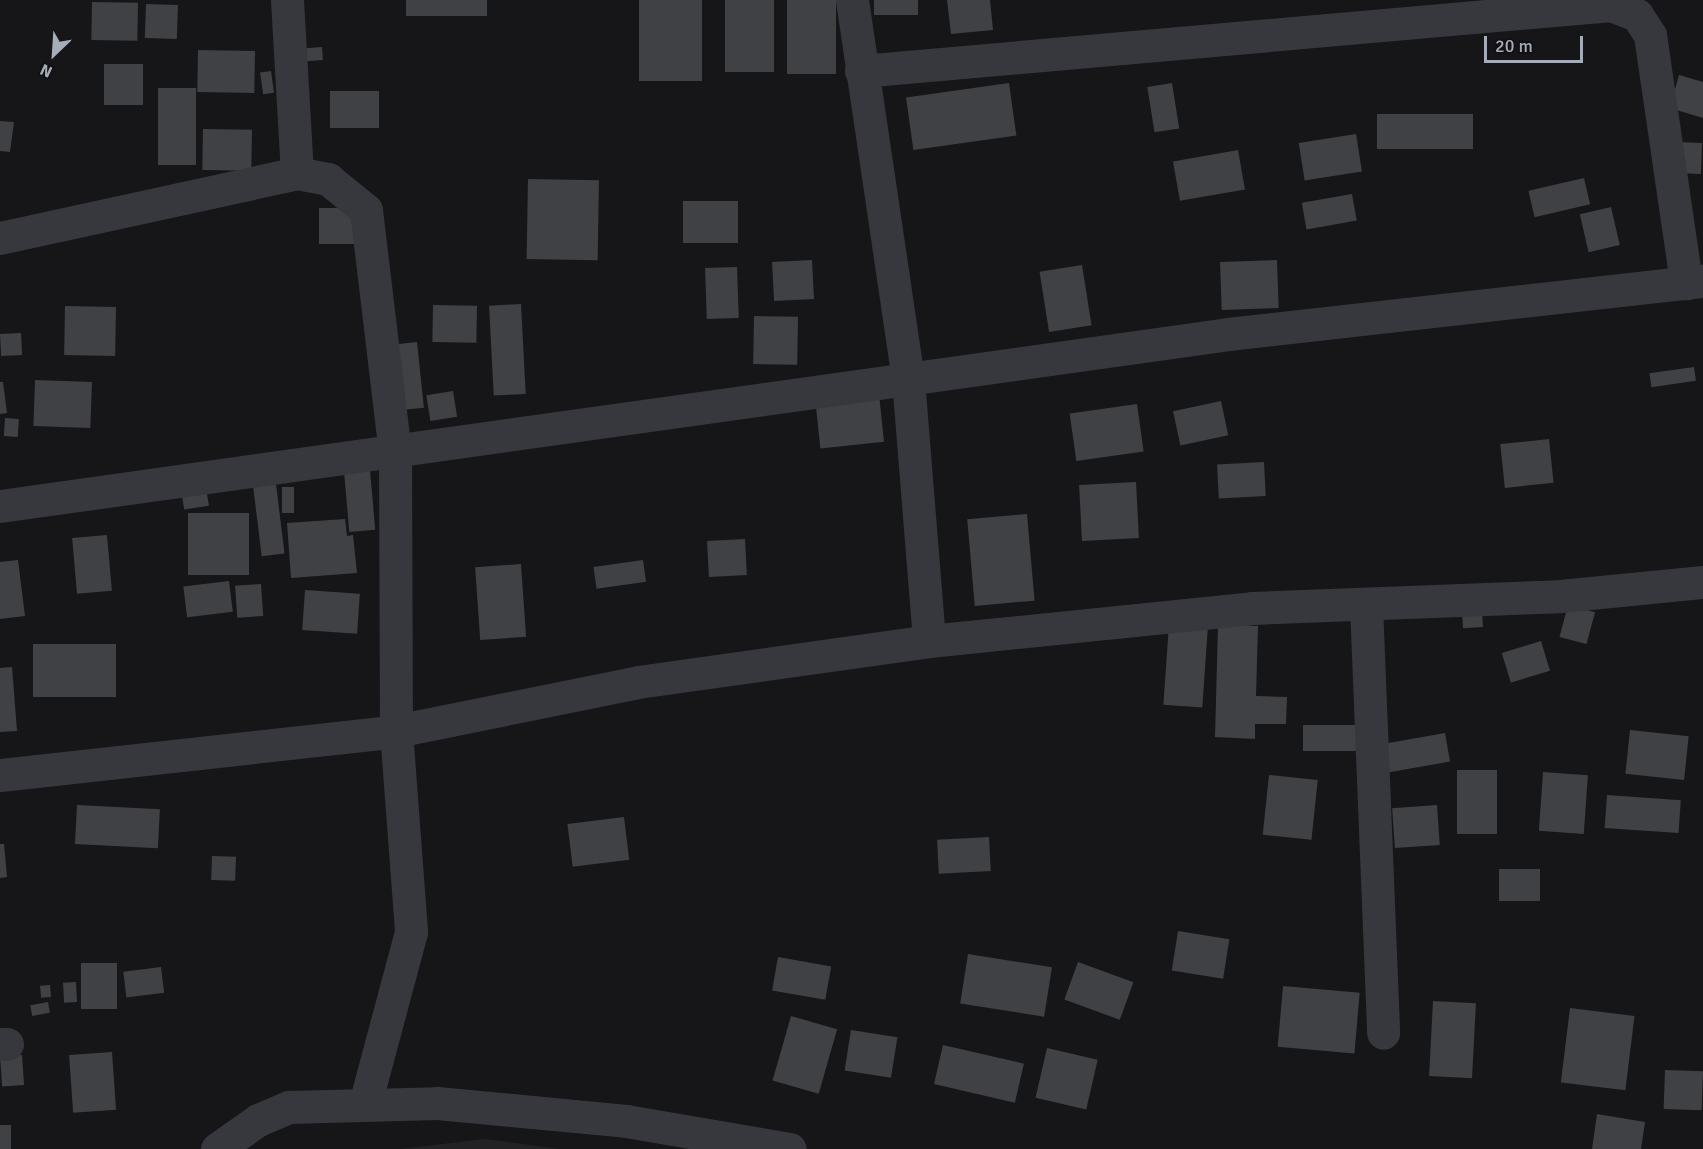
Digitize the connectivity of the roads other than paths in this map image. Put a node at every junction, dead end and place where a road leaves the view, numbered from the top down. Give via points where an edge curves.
1 (286, 0) edge
2 (852, 0) edge
3 (861, 71) junction
4 (297, 173) junction
5 (0, 238) edge
6 (1695, 282) edge
7 (908, 379) junction
8 (395, 452) junction
9 (0, 506) edge
10 (1703, 582) edge
11 (1366, 605) junction
12 (929, 641) junction
13 (396, 731) junction
14 (0, 775) edge
15 (1383, 1033) dead end
16 (365, 1104) junction
17 (217, 1149) edge
18 (790, 1149) edge

1 - 4 street
2 - 3 street
3 - 6 street via 1611,5 1637,15 1650,35
3 - 7 street
4 - 5 street
4 - 8 street via 328,178 366,210
6 - 7 street via 1228,334
7 - 8 street
7 - 12 street
8 - 9 street
8 - 13 street
10 - 11 street via 1560,596
11 - 12 street via 1252,608
11 - 15 street
12 - 13 street via 638,681
13 - 14 street
13 - 16 street via 411,932
16 - 17 street via 289,1107 258,1120
16 - 18 street via 437,1103 626,1121

